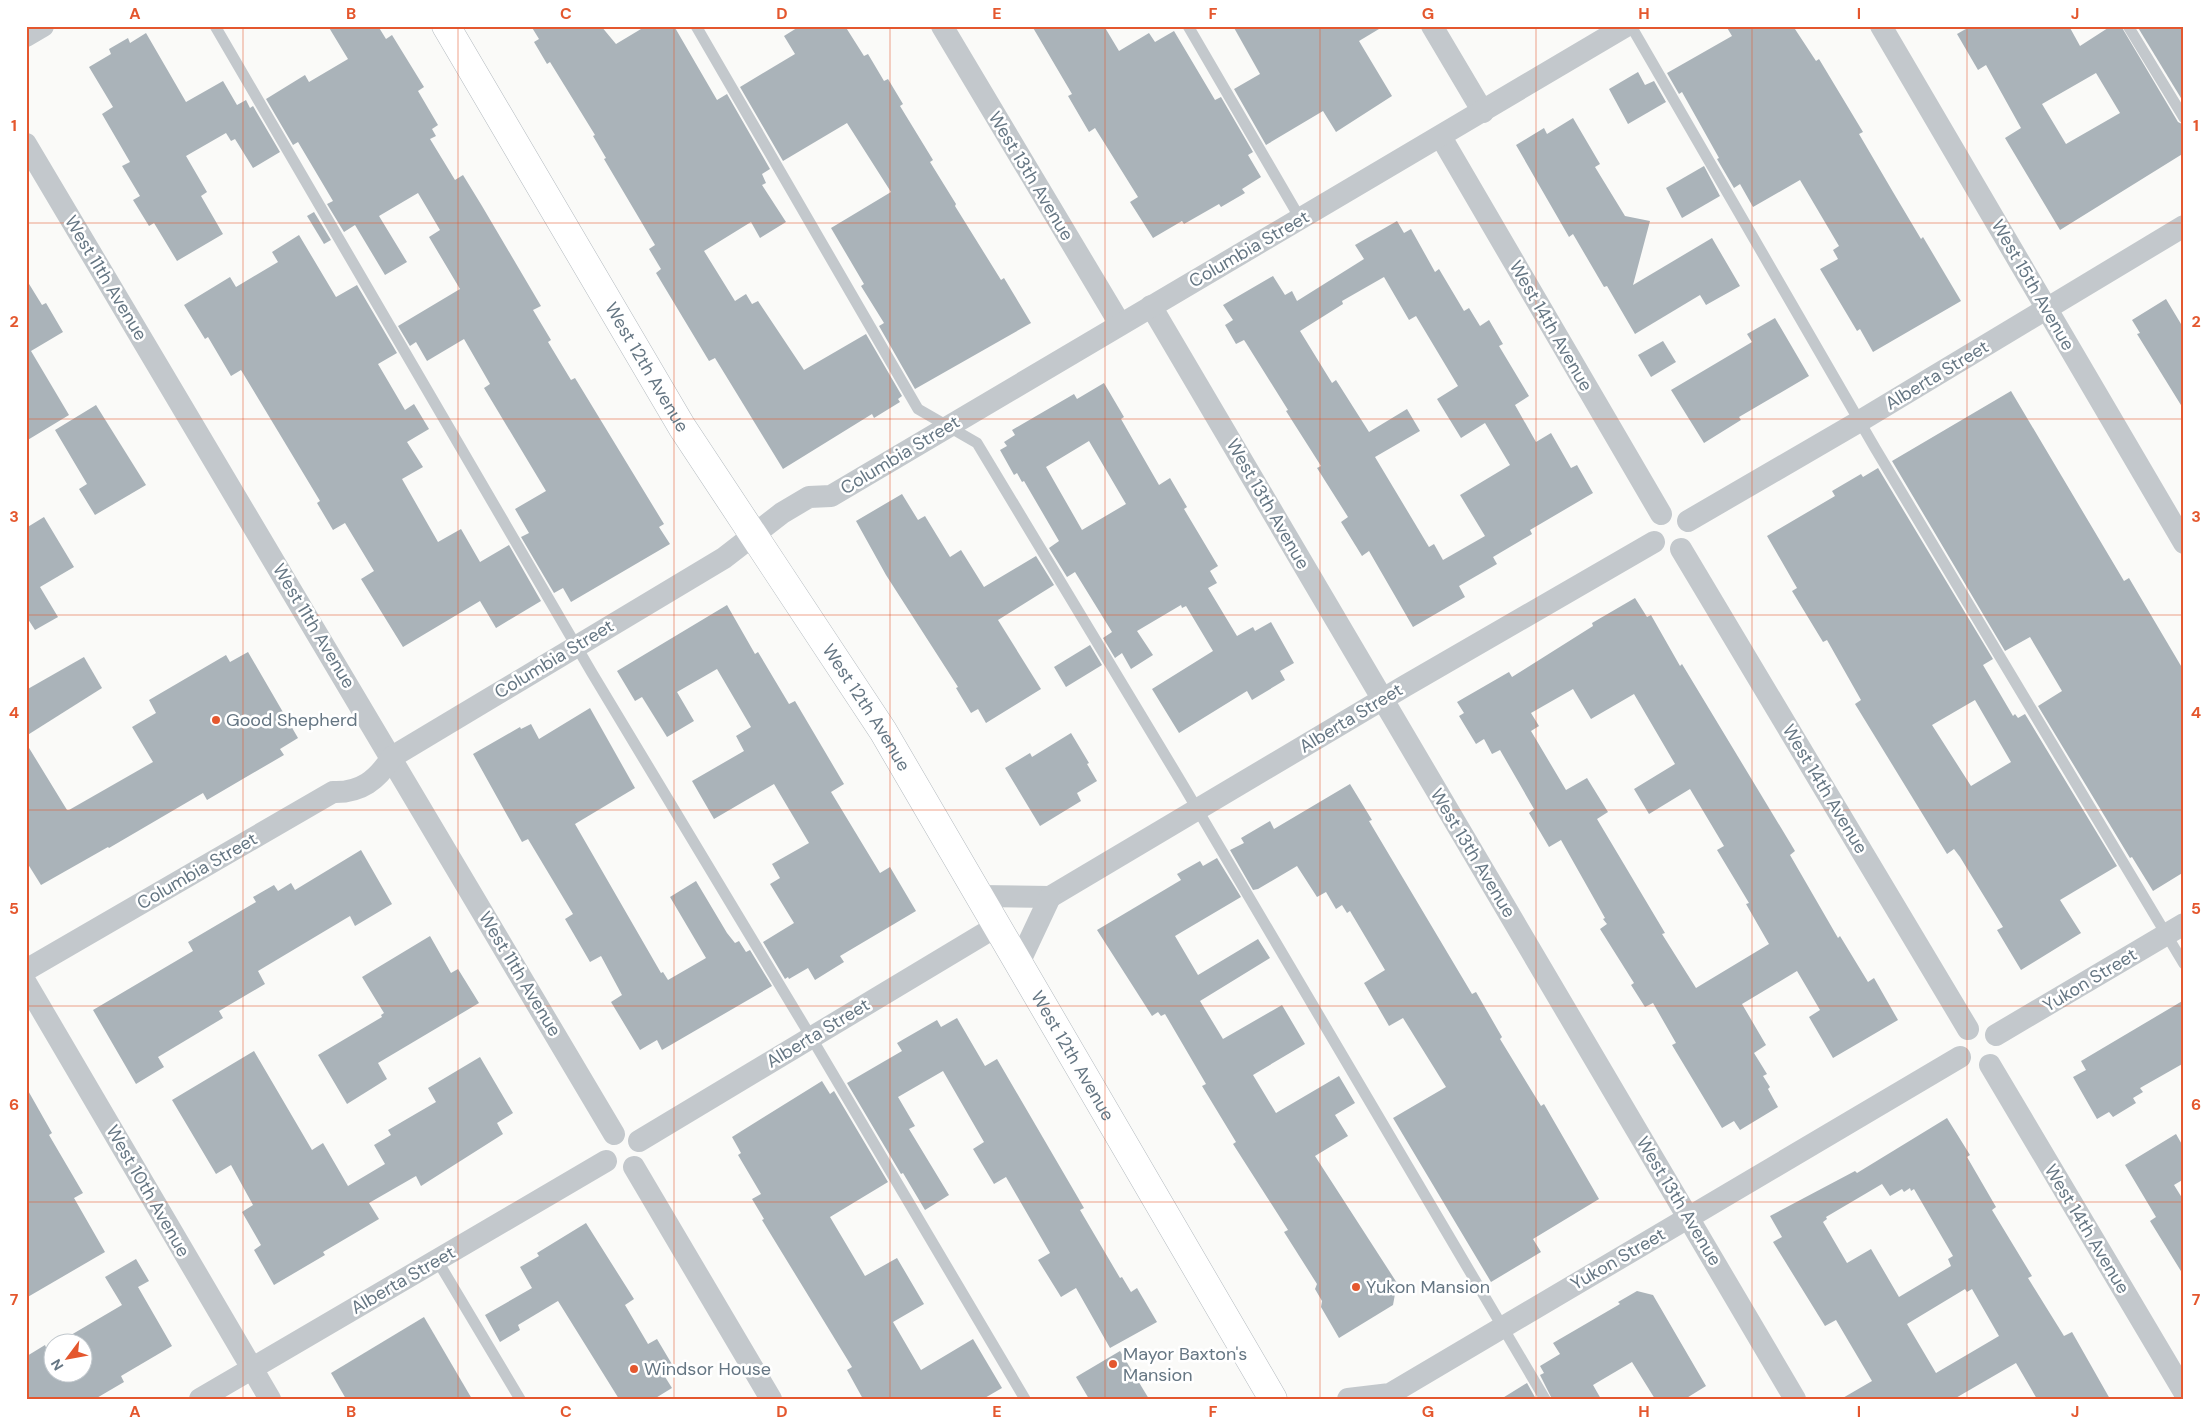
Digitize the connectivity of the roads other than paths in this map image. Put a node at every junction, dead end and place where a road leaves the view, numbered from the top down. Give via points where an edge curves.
1 (43, 26) edge
2 (215, 26) edge
3 (446, 26) edge
4 (696, 26) edge
5 (942, 26) edge
6 (1188, 26) edge
7 (1432, 26) edge
8 (1626, 26) edge
9 (1631, 26) edge
10 (1881, 26) edge
11 (2128, 26) edge
12 (26, 36) edge
13 (1483, 112) junction
14 (2184, 118) edge
15 (1441, 137) junction
16 (26, 144) edge
17 (1301, 220) junction
18 (2184, 226) edge
19 (1151, 306) junction
20 (2047, 309) junction
21 (1120, 324) junction
22 (1860, 422) junction
23 (948, 426) junction
24 (1661, 514) junction
25 (1688, 522) junction
26 (754, 536) junction
27 (1654, 542) junction
28 (2184, 543) edge
29 (1681, 549) junction
30 (577, 646) junction
31 (1382, 700) junction
32 (392, 756) junction
33 (1198, 810) junction
34 (979, 896) junction
35 (1050, 897) junction
36 (997, 926) junction
37 (2175, 929) edge
38 (1019, 963) junction
39 (2184, 964) edge
40 (26, 970) edge
41 (26, 983) edge
42 (1968, 1029) junction
43 (1996, 1036) junction
44 (812, 1037) junction
45 (1960, 1057) junction
46 (1990, 1065) junction
47 (614, 1134) junction
48 (639, 1140) junction
49 (606, 1161) junction
50 (634, 1167) junction
51 (1688, 1217) junction
52 (437, 1260) junction
53 (1502, 1326) junction
54 (252, 1368) junction
55 (2184, 1392) edge
56 (200, 1399) edge
57 (270, 1399) edge
58 (520, 1399) edge
59 (771, 1399) edge
60 (1025, 1399) edge
61 (1273, 1399) edge
62 (1348, 1399) edge
63 (1545, 1399) edge
64 (1795, 1399) edge

1 - 12 street
2 - 30 lane
3 - 26 street, West 12th Avenue via 682,426
4 - 23 lane via 918,409
5 - 21 street, West 13th Avenue
6 - 17 lane
7 - 13 street
8 - 13 street, Columbia Street
9 - 22 lane
10 - 20 street, West 15th Avenue
11 - 14 lane
13 - 15 street, Columbia Street
15 - 17 street, Columbia Street
15 - 24 street, West 14th Avenue
16 - 32 street, West 11th Avenue
17 - 19 street, Columbia Street
18 - 20 street, Alberta Street
19 - 21 street, Columbia Street
19 - 31 street, West 13th Avenue
20 - 22 street, Alberta Street
20 - 28 street, West 15th Avenue
21 - 23 street, Columbia Street
22 - 25 street, Alberta Street
22 - 37 lane
23 - 26 street, Columbia Street via 831,496 809,497 782,513
23 - 33 lane via 977,443
24 - 25 street via 1679,513
24 - 27 street via 1652,524
25 - 29 street via 1691,534
26 - 30 street, Columbia Street via 724,558
26 - 34 street, West 12th Avenue via 882,731
27 - 29 street via 1669,552
27 - 31 street, Alberta Street
29 - 42 street, West 14th Avenue
30 - 32 street, Columbia Street
30 - 44 lane
31 - 33 street, Alberta Street
31 - 51 street, West 13th Avenue
32 - 40 street, Columbia Street via 381,774 351,792 333,792
32 - 47 street, West 11th Avenue
33 - 35 street, Alberta Street
33 - 53 lane
34 - 35 street
34 - 36 street, West 12th Avenue
35 - 38 street
36 - 38 street, West 12th Avenue
36 - 44 street, Alberta Street
37 - 39 lane
37 - 43 street, Yukon Street
38 - 61 street, West 12th Avenue
41 - 54 street, West 10th Avenue
42 - 43 street via 1980,1026
42 - 45 street via 1959,1038
43 - 46 street via 1998,1055
44 - 48 street, Alberta Street
44 - 60 lane
45 - 46 street via 1970,1066 1983,1068
45 - 51 street, Yukon Street
46 - 55 street, West 14th Avenue
47 - 48 street via 628,1133
47 - 49 street via 605,1146
48 - 50 street via 642,1154
49 - 50 street via 619,1170
49 - 52 street, Alberta Street
50 - 59 street
51 - 53 street, Yukon Street
51 - 64 street, West 13th Avenue
52 - 54 street, Alberta Street
52 - 58 lane
53 - 62 street, Yukon Street via 1390,1394
53 - 63 lane
54 - 56 street, Alberta Street
54 - 57 street, West 10th Avenue

